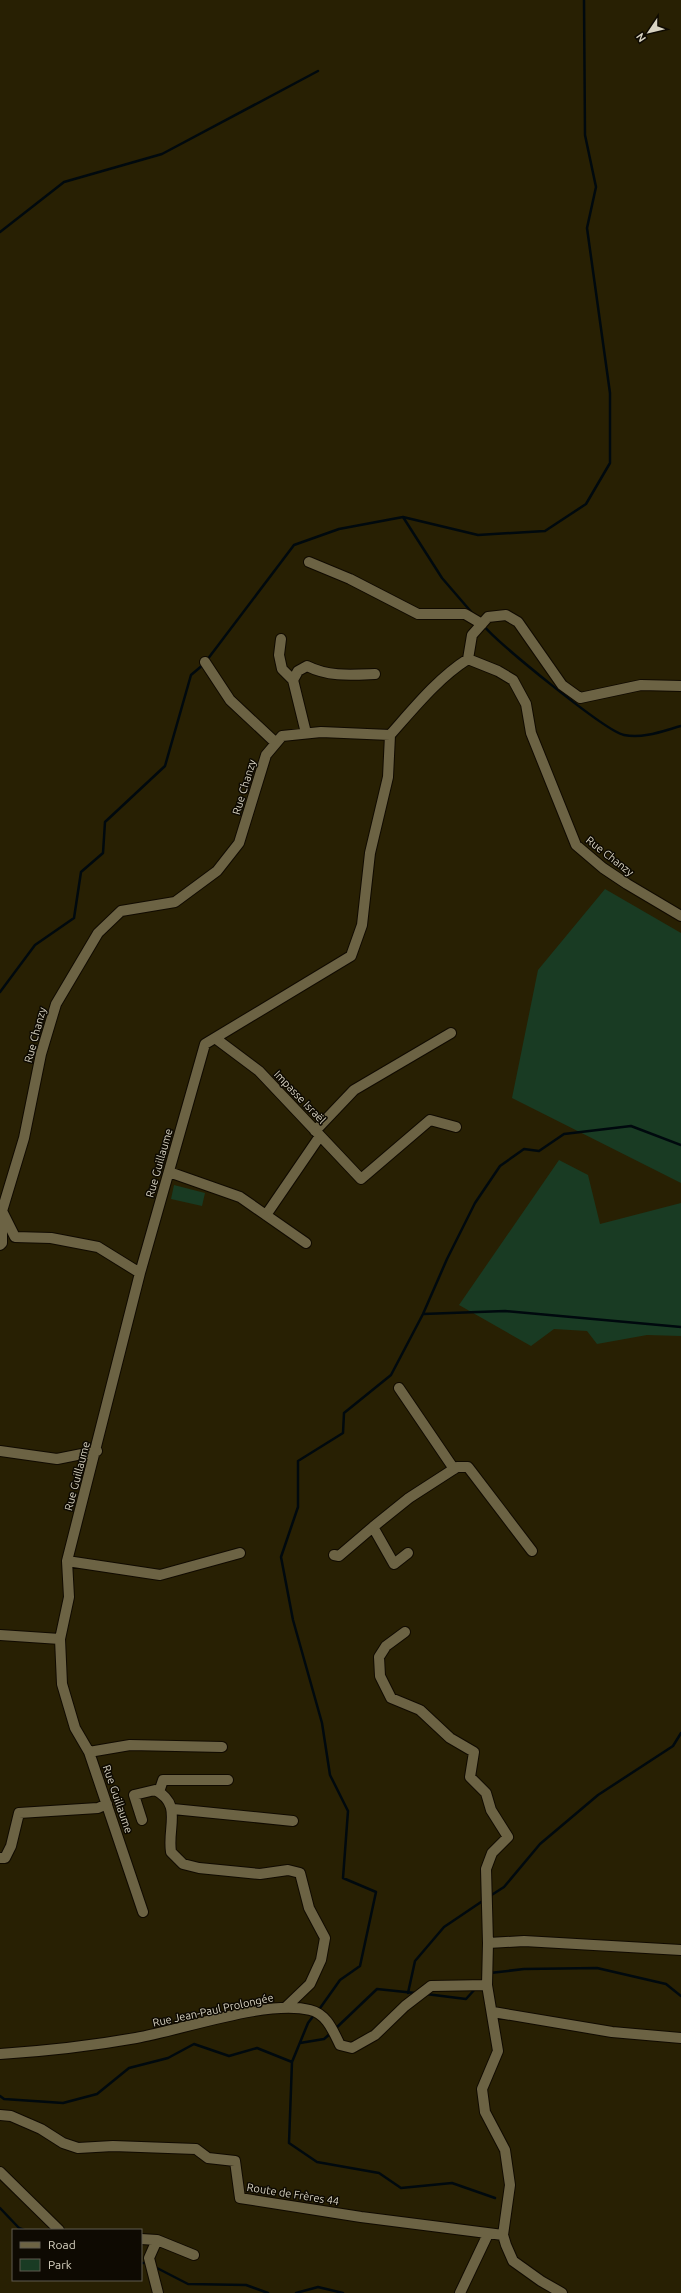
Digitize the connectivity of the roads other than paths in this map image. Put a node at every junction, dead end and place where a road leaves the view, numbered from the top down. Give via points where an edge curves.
1 (309, 562) dead end
2 (482, 624) junction
3 (281, 640) dead end
4 (468, 659) junction
5 (205, 662) dead end
6 (375, 674) dead end
7 (293, 680) junction
8 (681, 686) edge
9 (306, 733) junction
10 (390, 735) junction
11 (276, 743) junction
12 (681, 916) edge
13 (451, 1033) dead end
14 (215, 1038) junction
15 (456, 1127) dead end
16 (318, 1133) junction
17 (169, 1172) junction
18 (1, 1211) edge
19 (266, 1215) junction
20 (306, 1243) dead end
21 (0, 1245) edge
22 (140, 1273) junction
23 (399, 1388) dead end
24 (0, 1451) edge
25 (97, 1451) junction
26 (454, 1469) junction
27 (373, 1527) junction
28 (532, 1551) dead end
29 (240, 1553) dead end
30 (408, 1553) dead end
31 (334, 1555) dead end
32 (67, 1561) junction
33 (405, 1632) dead end
34 (0, 1634) edge
35 (60, 1639) junction
36 (222, 1748) dead end
37 (89, 1752) junction
38 (228, 1780) dead end
39 (159, 1792) junction
40 (107, 1804) junction
41 (173, 1809) junction
42 (142, 1820) dead end
43 (293, 1822) dead end
44 (0, 1858) edge
45 (143, 1912) dead end
46 (488, 1943) junction
47 (681, 1950) edge
48 (487, 1985) junction
49 (286, 2007) junction
50 (492, 2012) junction
51 (681, 2038) edge
52 (0, 2054) edge
53 (0, 2115) edge
54 (0, 2172) edge
55 (58, 2229) edge
56 (488, 2234) junction
57 (503, 2235) junction
58 (142, 2240) edge
59 (156, 2240) junction
60 (194, 2254) dead end
61 (556, 2291) edge
62 (158, 2293) edge
63 (460, 2293) edge

1 - 2 street via 418,614 465,614
2 - 4 street via 472,635
2 - 8 street via 488,617 506,615 518,622 562,685 580,698 640,685
3 - 7 street via 279,655 282,669
4 - 10 street via 430,690
4 - 12 street, Rue Chanzy via 513,680 526,704 531,733 576,845 603,868
5 - 11 street via 230,700
6 - 7 street via 339,675 318,672 307,666 298,671
7 - 9 street
9 - 10 street, Rue Chanzy
9 - 11 street, Rue Chanzy via 282,736
10 - 14 street via 388,777 370,853 362,925 351,956
11 - 18 street, Rue Chanzy via 266,755 240,844 217,870 175,902 121,911 98,933 56,1004 41,1054 24,1138
13 - 16 street via 354,1090
14 - 16 street, Impasse Israël via 258,1071
14 - 17 street, Rue Guillaume via 205,1044
15 - 16 street, Impasse Israël via 430,1120 361,1179
16 - 19 street
17 - 19 street via 240,1197
17 - 22 street, Rue Guillaume
18 - 21 street, Rue Chanzy
18 - 22 street via 15,1237 51,1238 98,1247
19 - 20 street
22 - 25 street, Rue Guillaume
23 - 26 street
24 - 25 street via 57,1459
25 - 32 street, Rue Guillaume
26 - 27 street via 409,1498
26 - 28 street via 468,1466
27 - 30 street via 394,1564
27 - 31 street via 339,1556
29 - 32 street via 160,1575
32 - 35 street, Rue Guillaume via 69,1597
33 - 46 street via 386,1646 379,1657 380,1676 392,1698 420,1710 450,1738 474,1752 470,1777 486,1793 491,1810 508,1836 492,1853 486,1869
34 - 35 street
35 - 37 street, Rue Guillaume via 62,1684 75,1728
36 - 37 street via 130,1745
37 - 40 street, Rue Guillaume
38 - 39 street via 163,1780
39 - 41 street
39 - 42 street via 155,1790 134,1795
40 - 44 street via 98,1808 19,1813 11,1846 4,1858
40 - 45 street, Rue Guillaume
41 - 43 street
41 - 49 street via 171,1852 183,1864 260,1874 288,1870 300,1873 309,1908 325,1938 321,1960 310,1984
46 - 47 street via 524,1941
46 - 48 street
48 - 49 street, Rue Jean-Paul Prolongée via 431,1986 405,2006 376,2035 352,2048 340,2045 326,2019 311,2010
48 - 50 street
49 - 52 street, Rue Jean-Paul Prolongée via 232,2016 137,2038 71,2048
50 - 51 street via 612,2032
50 - 57 street via 498,2050 482,2089 485,2112 505,2150 510,2185
53 - 56 street, Route de Frères 44 via 11,2116 41,2128 63,2143 78,2148 113,2146 196,2149 208,2158 235,2161 240,2198
54 - 55 street
56 - 57 street, Route de Frères 44
56 - 63 street
57 - 61 street via 514,2261
58 - 59 street
59 - 60 street
59 - 62 street via 149,2258

